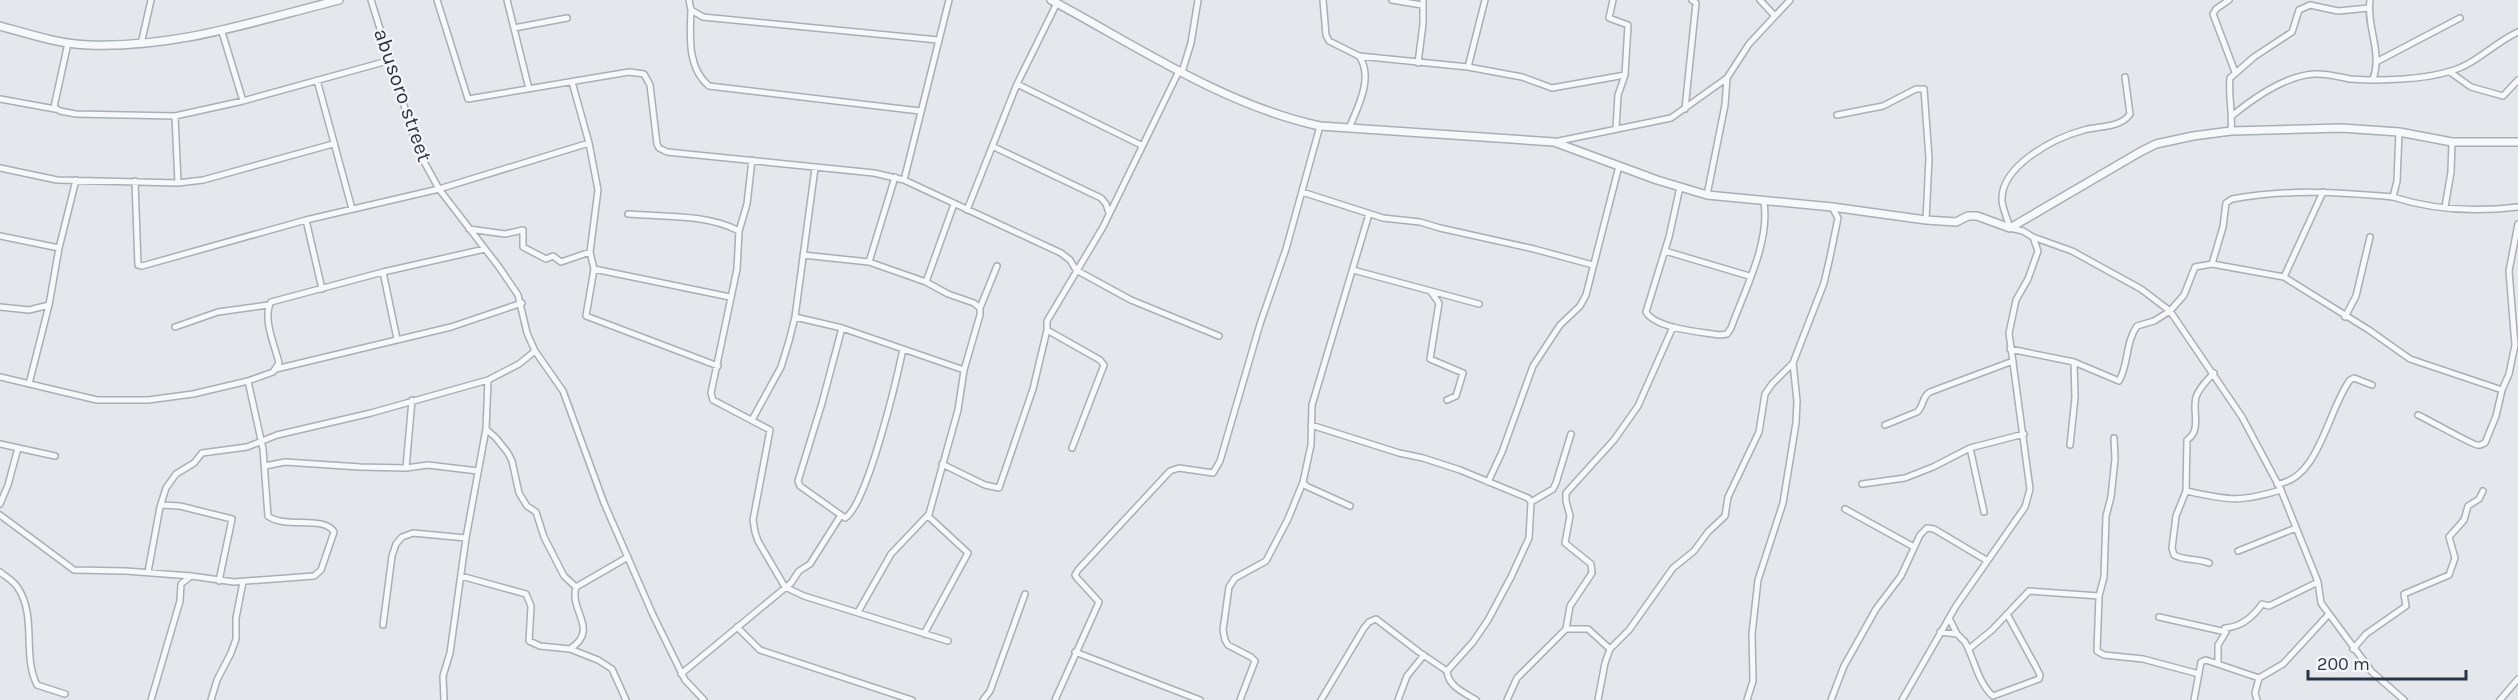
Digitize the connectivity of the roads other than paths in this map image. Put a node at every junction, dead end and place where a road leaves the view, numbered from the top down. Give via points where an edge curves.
1 (151, 0) edge
2 (339, 0) edge
3 (371, 0) edge
4 (437, 0) edge
5 (507, 0) edge
6 (689, 0) edge
7 (949, 0) edge
8 (1198, 0) edge
9 (1323, 0) edge
10 (1392, 0) edge
11 (1485, 0) edge
12 (1613, 0) edge
13 (1692, 0) edge
14 (1760, 0) edge
15 (1790, 0) edge
16 (2229, 0) edge
17 (2370, 0) edge
18 (328, 1) edge
19 (1054, 2) edge
20 (1422, 3) edge
21 (2369, 8) junction
22 (691, 10) junction
23 (1774, 15) junction
24 (567, 18) dead end
25 (2460, 18) dead end
26 (0, 26) edge
27 (514, 28) junction
28 (222, 32) junction
29 (2518, 32) edge
30 (938, 40) junction
31 (68, 43) junction
32 (141, 44) junction
33 (1359, 56) junction
34 (391, 60) junction
35 (2378, 61) junction
36 (1418, 63) junction
37 (1468, 67) junction
38 (1180, 71) junction
39 (2235, 72) junction
40 (2450, 72) junction
41 (1625, 75) junction
42 (2125, 77) dead end
43 (1727, 78) junction
44 (2373, 79) junction
45 (317, 80) junction
46 (2518, 80) edge
47 (572, 82) junction
48 (1017, 84) junction
49 (530, 89) junction
50 (0, 99) edge
51 (243, 101) junction
52 (55, 109) junction
53 (1685, 109) junction
54 (920, 111) junction
55 (1837, 115) dead end
56 (2233, 115) junction
57 (175, 116) junction
58 (1320, 126) junction
59 (1349, 128) junction
60 (1616, 129) junction
61 (2231, 131) junction
62 (2400, 132) junction
63 (1554, 142) junction
64 (2452, 142) junction
65 (2518, 142) edge
66 (589, 143) junction
67 (333, 144) junction
68 (1141, 145) junction
69 (994, 147) junction
70 (752, 160) junction
71 (1619, 166) junction
72 (0, 168) edge
73 (815, 168) junction
74 (895, 177) junction
75 (76, 180) junction
76 (904, 180) junction
77 (135, 181) junction
78 (178, 183) junction
79 (1680, 187) junction
80 (439, 189) junction
81 (1302, 192) junction
82 (2324, 192) junction
83 (1707, 195) junction
84 (2393, 197) junction
85 (1764, 202) junction
86 (954, 204) junction
87 (1832, 207) junction
88 (2445, 207) junction
89 (2518, 207) edge
90 (352, 209) junction
91 (967, 210) junction
92 (628, 214) dead end
93 (1109, 214) junction
94 (1369, 214) junction
95 (306, 220) junction
96 (1926, 220) junction
97 (2518, 224) edge
98 (2010, 228) junction
99 (469, 229) junction
100 (739, 231) junction
101 (0, 236) edge
102 (2033, 237) junction
103 (2370, 237) dead end
104 (59, 248) junction
105 (485, 249) junction
106 (1665, 250) junction
107 (590, 252) junction
108 (803, 255) junction
109 (869, 262) junction
110 (2212, 264) junction
111 (1593, 265) junction
112 (997, 266) dead end
113 (594, 269) junction
114 (1076, 270) junction
115 (1353, 270) junction
116 (383, 272) junction
117 (1749, 276) junction
118 (2284, 277) junction
119 (926, 282) junction
120 (322, 289) junction
121 (1431, 292) junction
122 (730, 297) junction
123 (522, 303) junction
124 (1479, 304) dead end
125 (49, 305) junction
126 (268, 305) junction
127 (0, 307) edge
128 (980, 308) junction
129 (2170, 311) junction
130 (795, 316) junction
131 (2345, 317) junction
132 (174, 327) dead end
133 (1673, 327) junction
134 (842, 328) junction
135 (1047, 330) junction
136 (1219, 336) dead end
137 (396, 339) junction
138 (903, 349) junction
139 (2010, 349) junction
140 (535, 351) junction
141 (2013, 362) junction
142 (2074, 362) junction
143 (1793, 363) junction
144 (718, 366) junction
145 (276, 369) junction
146 (964, 370) junction
147 (2214, 373) junction
148 (0, 377) edge
149 (488, 380) junction
150 (248, 381) junction
151 (29, 384) junction
152 (2372, 385) dead end
153 (2502, 390) junction
154 (412, 400) junction
155 (1447, 400) dead end
156 (2418, 415) dead end
157 (752, 420) junction
158 (1311, 424) junction
159 (1884, 425) dead end
160 (486, 429) junction
161 (1571, 434) dead end
162 (2024, 434) junction
163 (2114, 438) dead end
164 (262, 442) junction
165 (0, 444) edge
166 (2070, 445) dead end
167 (18, 448) junction
168 (1072, 448) dead end
169 (1970, 448) junction
170 (55, 456) dead end
171 (942, 464) junction
172 (266, 466) junction
173 (406, 468) junction
174 (478, 471) junction
175 (1303, 482) junction
176 (1488, 482) junction
177 (1862, 484) dead end
178 (2277, 484) junction
179 (2281, 490) junction
180 (2186, 491) junction
181 (2483, 491) dead end
182 (1532, 502) junction
183 (0, 504) edge
184 (161, 505) junction
185 (1350, 506) dead end
186 (1845, 509) dead end
187 (1984, 512) dead end
188 (0, 515) edge
189 (841, 515) junction
190 (928, 516) junction
191 (2296, 528) junction
192 (466, 538) junction
193 (1914, 547) junction
194 (2238, 551) dead end
195 (628, 556) junction
196 (1986, 560) junction
197 (2209, 563) dead end
198 (0, 572) edge
199 (148, 573) junction
200 (191, 576) junction
201 (461, 576) junction
202 (219, 581) junction
203 (243, 582) junction
204 (2318, 582) junction
205 (576, 587) junction
206 (786, 587) junction
207 (1025, 594) dead end
208 (2099, 596) junction
209 (858, 612) junction
210 (2007, 614) junction
211 (2328, 614) junction
212 (2159, 617) dead end
213 (1949, 618) junction
214 (383, 625) dead end
215 (736, 627) junction
216 (1566, 629) junction
217 (1940, 632) junction
218 (2226, 632) junction
219 (924, 634) junction
220 (1957, 634) junction
221 (948, 641) dead end
222 (1971, 647) junction
223 (570, 649) junction
224 (1610, 649) junction
225 (2353, 649) junction
226 (1075, 652) junction
227 (1424, 655) junction
228 (2218, 663) junction
229 (1447, 670) junction
230 (681, 674) junction
231 (2199, 674) junction
232 (2259, 678) junction
233 (2518, 679) edge
234 (65, 694) dead end
235 (151, 700) edge
236 (211, 700) edge
237 (444, 700) edge
238 (626, 700) edge
239 (704, 700) edge
240 (912, 700) edge
241 (983, 700) edge
242 (1055, 700) edge
243 (1200, 700) edge
244 (1240, 700) edge
245 (1321, 700) edge
246 (1398, 700) edge
247 (1476, 700) edge
248 (1507, 700) edge
249 (1598, 700) edge
250 (1747, 700) edge
251 (1831, 700) edge
252 (1902, 700) edge
253 (2194, 700) edge
254 (2257, 700) edge
255 (2404, 700) edge
256 (2500, 700) edge

1 - 32 street
2 - 18 street
3 - 34 street, abusoro street
4 - 49 street via 467,98
5 - 27 street
6 - 22 street
7 - 30 street
8 - 38 street via 1191,43
9 - 33 street via 1329,41
10 - 20 street
11 - 37 street
12 - 41 street via 1609,18 1629,25
13 - 53 street via 1696,3
14 - 23 street
15 - 23 street
16 - 39 street via 2213,14
17 - 21 street
18 - 28 street
19 - 38 street
19 - 48 street
20 - 36 street
21 - 35 street
21 - 39 street via 2338,11 2304,6 2297,13 2292,32
22 - 30 street via 703,17
22 - 54 street via 690,48 703,81 709,86
23 - 43 street
24 - 27 street
25 - 35 street
26 - 31 street
27 - 49 street
28 - 32 street
28 - 51 street
29 - 40 street
30 - 54 street
31 - 32 street
31 - 52 street
33 - 36 street
33 - 59 street via 1365,79 1363,94
34 - 45 street
34 - 80 street, abusoro street via 413,134
35 - 44 street
36 - 37 street
37 - 41 street via 1552,87
38 - 58 street via 1257,107
38 - 68 street
39 - 56 street via 2229,83
40 - 44 street
40 - 46 street via 2470,87 2503,96
41 - 60 street via 1618,95
42 - 98 street via 2130,114 2127,119 2066,137 2026,158 2010,173 2002,198
43 - 53 street
43 - 83 street
44 - 56 street via 2316,73 2302,76 2250,101
45 - 51 street
45 - 67 street
47 - 49 street
47 - 66 street
47 - 70 street via 629,72 644,74 650,85 659,148 680,155
48 - 68 street
48 - 69 street
50 - 52 street
51 - 57 street
52 - 57 street via 103,116
53 - 60 street via 1660,122
54 - 76 street
55 - 96 street via 1884,106 1916,89 1924,89 1929,158
56 - 61 street
57 - 78 street
58 - 59 street
58 - 81 street
59 - 63 street
60 - 63 street
61 - 62 street via 2341,128
61 - 98 street via 2156,144
62 - 64 street
62 - 84 street
63 - 71 street
64 - 65 street
64 - 88 street
66 - 80 street
66 - 107 street via 598,190
67 - 78 street via 204,180
67 - 90 street
68 - 93 street
69 - 91 street
69 - 93 street via 1101,198
70 - 73 street
70 - 100 street via 747,204
71 - 79 street
71 - 111 street
72 - 75 street
73 - 74 street
73 - 108 street
74 - 76 street
74 - 109 street
75 - 77 street
75 - 104 street
76 - 86 street
77 - 78 street
77 - 95 street via 140,266
79 - 83 street
79 - 106 street
80 - 90 street
80 - 99 street, abusoro street
81 - 94 street
81 - 226 street via 1220,462 1213,473 1179,468 1170,471 1078,570 1077,578 1099,602
82 - 84 street
82 - 110 street via 2281,192 2228,200
82 - 118 street
83 - 85 street
84 - 88 street
85 - 87 street
85 - 117 street via 1766,219
86 - 91 street
86 - 119 street
87 - 96 street
87 - 143 street via 1838,218 1824,283
88 - 89 street
90 - 95 street
91 - 114 street via 1061,253
92 - 100 street via 689,219
93 - 114 street
94 - 111 street via 1420,222
94 - 115 street
95 - 120 street
96 - 98 street via 1956,222 1977,216
97 - 153 street via 2509,271 2515,345
98 - 102 street
99 - 105 street, abusoro street
99 - 107 street via 505,234 523,230 526,250 546,259 553,256 561,262
100 - 122 street via 737,269
101 - 104 street
102 - 129 street via 2072,251
102 - 139 street via 2038,251 2016,300
103 - 131 street via 2355,296
104 - 125 street
105 - 116 street
105 - 123 street, abusoro street
106 - 117 street
106 - 133 street via 1646,312 1648,317
107 - 113 street
108 - 109 street
108 - 130 street
109 - 119 street
110 - 118 street
110 - 129 street via 2196,267 2184,295
111 - 176 street via 1580,306 1560,325 1533,366
112 - 128 street
113 - 122 street
113 - 144 street via 587,318
114 - 135 street via 1047,321
114 - 136 street via 1131,300
115 - 121 street
115 - 158 street via 1312,405
116 - 120 street
116 - 137 street
117 - 133 street via 1726,333
118 - 131 street
119 - 128 street
120 - 126 street
121 - 124 street
121 - 155 street via 1439,303 1430,358 1463,373 1456,396
122 - 144 street
123 - 137 street via 451,327
123 - 140 street via 525,329
125 - 127 street via 29,310
125 - 151 street
126 - 132 street via 218,312
126 - 145 street via 279,363
128 - 146 street
129 - 142 street via 2137,326 2119,381
129 - 147 street
130 - 134 street
130 - 157 street via 781,367
131 - 153 street via 2410,359
133 - 216 street via 1638,406 1566,493 1570,516 1565,543 1593,569 1570,606
134 - 138 street
134 - 189 street via 798,481
135 - 168 street via 1104,365
135 - 171 street via 1033,389 999,488
137 - 145 street
138 - 146 street
138 - 189 street via 874,456 849,516
139 - 141 street
139 - 142 street
140 - 149 street
140 - 195 street via 563,391
141 - 159 street via 1930,392 1917,412
141 - 162 street
142 - 166 street
143 - 224 street via 1765,394 1759,432 1728,497 1725,516 1676,565 1629,630
143 - 250 street via 1796,423 1783,503 1758,580 1752,634 1753,681
144 - 157 street via 712,398
145 - 150 street
146 - 171 street via 958,410
147 - 178 street
147 - 180 street via 2197,394 2195,428 2187,440
148 - 151 street
149 - 154 street
149 - 160 street
150 - 151 street via 148,400 104,400
150 - 164 street
152 - 178 street via 2350,380 2305,469 2289,483
153 - 156 street via 2486,443 2478,446
154 - 164 street
154 - 173 street
157 - 206 street via 770,430 753,520 755,532
158 - 175 street via 1311,446
158 - 176 street
160 - 174 street
160 - 205 street via 508,453 519,493 536,512 564,576
161 - 182 street via 1553,489
162 - 169 street
162 - 196 street via 2030,489 2027,504
163 - 208 street via 2104,577
164 - 172 street
164 - 184 street via 202,453 176,474
165 - 167 street
167 - 170 street
167 - 183 street
169 - 177 street via 1905,478
169 - 187 street
171 - 190 street
172 - 173 street via 285,462
172 - 203 street via 270,519 321,524 333,529 334,536 321,570 314,576
173 - 174 street via 428,465
174 - 192 street
175 - 185 street
175 - 244 street via 1266,561 1235,578 1229,587 1225,640 1255,661
176 - 182 street
178 - 179 street
179 - 180 street via 2236,500
179 - 191 street
180 - 197 street via 2176,516 2174,555
181 - 225 street via 2468,506 2464,520 2449,537 2455,558 2449,575 2406,592 2406,606 2366,634
182 - 229 street via 1529,538 1511,577 1473,642
184 - 199 street
184 - 202 street via 231,519
186 - 193 street
188 - 199 street via 74,570
189 - 206 street via 810,564
190 - 209 street via 891,554
190 - 219 street via 968,553
191 - 194 street
191 - 204 street
192 - 201 street
192 - 214 street via 413,533 402,537 392,556
193 - 196 street via 1927,528 1934,529
193 - 251 street via 1901,576 1880,603 1844,666
195 - 205 street
195 - 230 street
196 - 213 street
198 - 234 street via 18,588 27,611 30,659 37,685
199 - 200 street
200 - 202 street
200 - 235 street via 181,584 180,601
201 - 223 street via 525,593 531,606 529,641
201 - 237 street via 443,676
202 - 203 street
203 - 236 street via 236,639
204 - 211 street via 2321,603
204 - 218 street via 2269,606 2262,604 2245,621 2224,628
205 - 223 street via 574,594 584,630 579,642
206 - 209 street via 811,600
206 - 215 street
207 - 241 street via 990,691
208 - 210 street via 2029,591
208 - 231 street via 2099,653 2143,659
209 - 219 street
210 - 222 street
210 - 222 street via 2039,679 1992,696 1976,669
211 - 225 street
211 - 232 street via 2283,664
212 - 218 street
213 - 217 street
213 - 220 street
215 - 230 street
215 - 240 street via 760,650
216 - 224 street via 1588,629
216 - 248 street via 1517,678
217 - 220 street
217 - 252 street
218 - 228 street via 2218,645
219 - 221 street
220 - 222 street
223 - 238 street via 612,669
224 - 249 street
225 - 255 street
226 - 242 street
226 - 243 street
227 - 229 street
227 - 245 street via 1373,619
227 - 246 street via 1407,676
228 - 231 street via 2201,662
228 - 232 street
229 - 247 street via 1452,684
230 - 239 street
231 - 253 street
232 - 254 street
233 - 256 street

